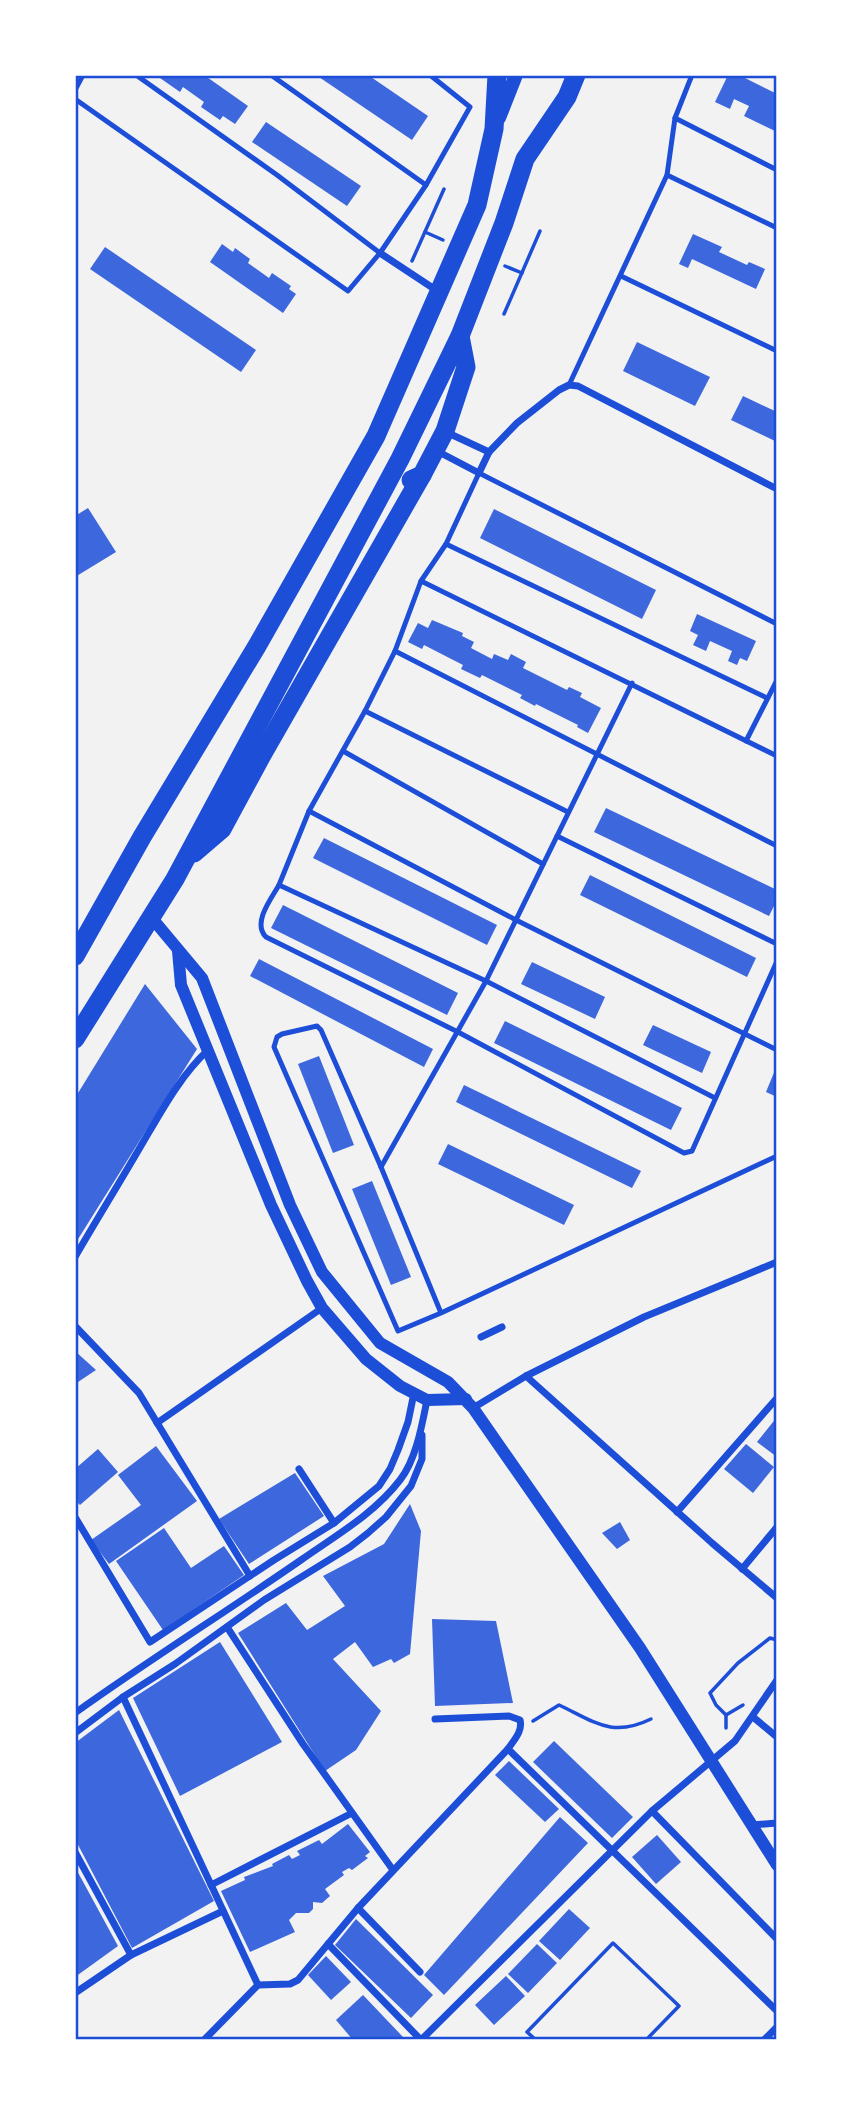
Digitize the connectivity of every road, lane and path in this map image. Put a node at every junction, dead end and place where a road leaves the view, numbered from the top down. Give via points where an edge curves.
1 (83, 75) edge
2 (136, 75) edge
3 (271, 75) edge
4 (430, 75) edge
5 (497, 75) edge
6 (516, 75) edge
7 (568, 75) edge
8 (576, 75) edge
9 (692, 75) edge
10 (75, 90) edge
11 (75, 99) edge
12 (675, 118) junction
13 (494, 129) junction
14 (525, 159) junction
15 (777, 170) edge
16 (667, 176) junction
17 (426, 185) junction
18 (444, 189) dead end
19 (777, 228) edge
20 (540, 232) dead end
21 (380, 253) junction
22 (408, 272) junction
23 (621, 276) junction
24 (440, 292) junction
25 (505, 314) dead end
26 (460, 336) junction
27 (777, 351) edge
28 (569, 385) junction
29 (445, 431) junction
30 (435, 450) junction
31 (489, 452) junction
32 (479, 473) junction
33 (422, 475) junction
34 (777, 489) edge
35 (380, 498) junction
36 (446, 544) junction
37 (421, 581) junction
38 (777, 624) edge
39 (395, 651) junction
40 (777, 680) edge
41 (632, 683) junction
42 (767, 698) junction
43 (365, 712) junction
44 (746, 741) junction
45 (343, 751) junction
46 (597, 755) junction
47 (777, 756) edge
48 (309, 811) junction
49 (568, 812) junction
50 (557, 836) junction
51 (777, 846) edge
52 (184, 862) junction
53 (543, 864) junction
54 (279, 885) junction
55 (151, 917) junction
56 (516, 920) junction
57 (777, 944) edge
58 (178, 950) junction
59 (75, 956) edge
60 (777, 961) edge
61 (486, 981) junction
62 (458, 1032) junction
63 (744, 1034) junction
64 (75, 1039) edge
65 (777, 1049) edge
66 (208, 1050) junction
67 (715, 1098) junction
68 (777, 1156) edge
69 (382, 1167) junction
70 (75, 1257) edge
71 (776, 1264) edge
72 (322, 1308) junction
73 (441, 1313) junction
74 (75, 1326) edge
75 (502, 1327) dead end
76 (481, 1337) dead end
77 (526, 1376) junction
78 (414, 1393) junction
79 (777, 1398) edge
80 (428, 1400) junction
81 (469, 1404) junction
82 (158, 1423) junction
83 (422, 1424) junction
84 (299, 1469) dead end
85 (677, 1512) junction
86 (75, 1517) edge
87 (334, 1523) junction
88 (777, 1527) edge
89 (742, 1569) junction
90 (250, 1576) junction
91 (777, 1598) edge
92 (227, 1627) junction
93 (777, 1640) edge
94 (777, 1680) edge
95 (123, 1697) junction
96 (75, 1713) edge
97 (752, 1717) junction
98 (435, 1719) dead end
99 (651, 1720) dead end
100 (726, 1728) dead end
101 (520, 1730) junction
102 (75, 1733) edge
103 (777, 1737) edge
104 (508, 1749) junction
105 (712, 1762) junction
106 (652, 1811) junction
107 (352, 1813) junction
108 (777, 1823) edge
109 (751, 1825) junction
110 (75, 1852) edge
111 (612, 1852) junction
112 (777, 1865) edge
113 (393, 1870) junction
114 (211, 1885) junction
115 (358, 1908) junction
116 (223, 1911) junction
117 (777, 1939) edge
118 (328, 1944) junction
119 (131, 1955) junction
120 (420, 1972) dead end
121 (258, 1984) junction
122 (75, 1993) edge
123 (777, 2011) edge
124 (777, 2027) edge
125 (204, 2040) edge
126 (421, 2040) edge
127 (536, 2040) edge
128 (646, 2040) edge
129 (764, 2040) edge

1 - 10 lane
2 - 21 lane
3 - 17 lane
4 - 17 lane via 470,107
5 - 13 highway
6 - 13 main road
7 - 14 main road
8 - 14 highway via 567,97
9 - 12 lane
11 - 21 lane via 348,291
12 - 15 lane
12 - 16 lane
13 - 24 highway via 478,205
14 - 26 highway
16 - 19 lane
16 - 23 lane
17 - 21 lane
18 - 22 path
20 - 25 path
21 - 22 street
22 - 24 street
23 - 27 lane
23 - 28 lane
24 - 59 highway via 376,436
26 - 29 highway via 466,368
26 - 35 highway
28 - 31 street via 549,396
28 - 34 street
29 - 30 highway
29 - 31 street
30 - 32 street
30 - 33 highway
31 - 32 street
32 - 36 lane
32 - 38 lane
33 - 35 highway
33 - 52 highway via 222,829
35 - 52 highway
36 - 37 lane
36 - 42 lane
37 - 39 lane
37 - 41 lane
39 - 43 lane
39 - 46 lane
40 - 42 lane
41 - 44 lane
41 - 46 lane
42 - 44 lane
43 - 45 lane
43 - 49 lane
44 - 47 lane
45 - 48 lane
45 - 53 lane
46 - 49 lane
46 - 51 lane
48 - 54 lane
48 - 56 lane
49 - 50 lane
50 - 53 lane
50 - 57 lane
52 - 55 highway
53 - 56 lane
54 - 61 lane
54 - 62 lane via 260,923 266,937
55 - 58 street
55 - 64 highway
56 - 61 lane
56 - 63 lane
58 - 66 street via 181,985
58 - 81 street via 202,978 290,1205 322,1272 380,1343 448,1382
60 - 63 lane
61 - 62 lane
61 - 67 lane
62 - 67 lane via 681,1153 692,1151
62 - 69 lane
63 - 65 lane
63 - 67 lane
66 - 70 street via 156,1120
66 - 72 street via 271,1205
68 - 73 lane
69 - 73 lane
69 - 73 lane via 320,1028 277,1037 274,1047 398,1331
71 - 77 street via 644,1317
72 - 78 street via 366,1359
72 - 82 street
74 - 82 street via 139,1393
75 - 76 street
77 - 81 street
77 - 85 street
78 - 80 street
78 - 87 street via 390,1469 379,1486
79 - 85 street
80 - 81 street
80 - 83 street
81 - 105 street via 640,1648
82 - 90 street
83 - 92 street via 422,1459 411,1486 386,1517
83 - 96 street via 401,1479 367,1514
84 - 87 street
85 - 89 street
86 - 90 street via 150,1643
87 - 90 street
88 - 89 street
89 - 91 street
92 - 95 street
92 - 107 street
93 - 100 path via 770,1638 738,1663 710,1693 726,1715
94 - 97 street
95 - 102 street
95 - 114 street
97 - 103 street
97 - 105 street
98 - 101 street via 516,1717
99 - 101 path via 633,1728 607,1728 559,1705
101 - 104 street
104 - 111 street
104 - 113 street
105 - 106 street
105 - 109 street
106 - 111 street
106 - 117 street
107 - 113 street
107 - 114 street
108 - 109 street
109 - 112 street
110 - 119 street
111 - 123 street
111 - 126 street
113 - 115 street
114 - 116 street
115 - 118 street
115 - 120 street
116 - 119 street
116 - 121 street
118 - 121 street via 295,1982
118 - 126 street
119 - 122 street
121 - 125 street
124 - 129 street
127 - 128 path via 527,2032 613,1943 678,2006

